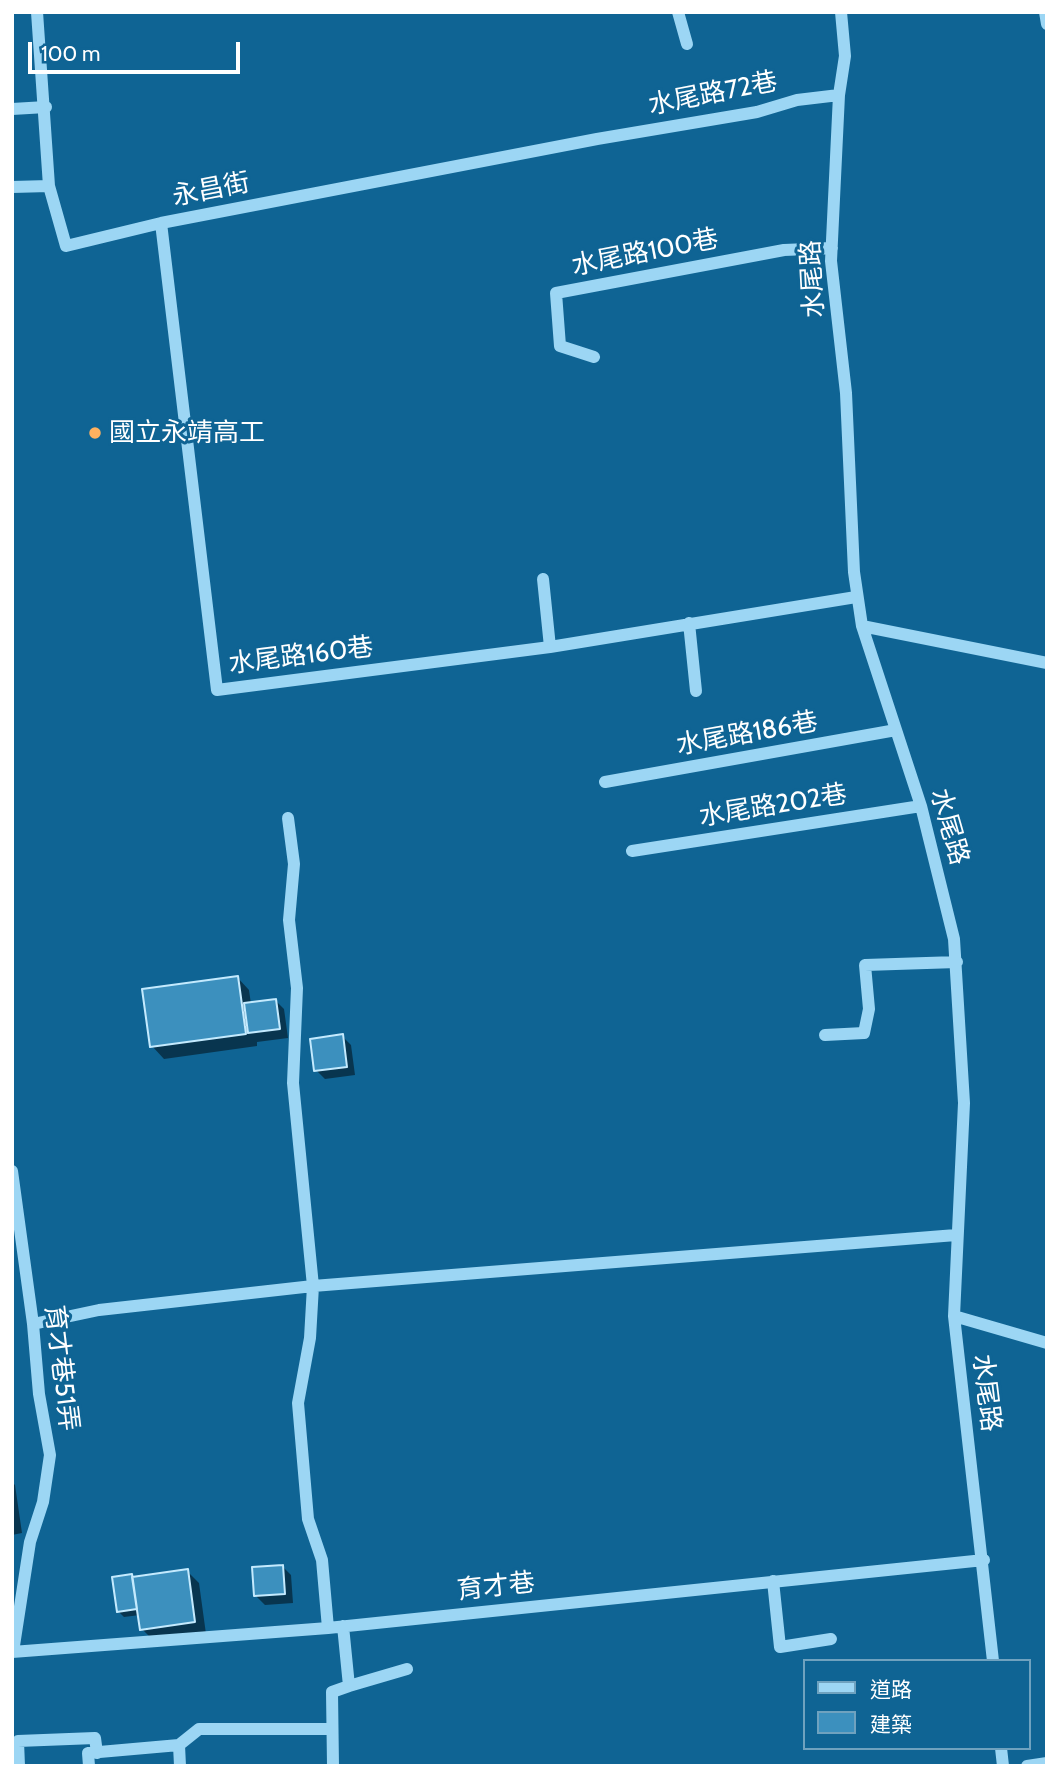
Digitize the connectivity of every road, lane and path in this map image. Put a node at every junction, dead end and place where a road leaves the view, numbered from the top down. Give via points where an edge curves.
1 (37, 12) edge
2 (678, 12) edge
3 (841, 12) edge
4 (1045, 12) edge
5 (1047, 24) edge
6 (687, 44) dead end
7 (839, 95) junction
8 (46, 107) junction
9 (12, 108) edge
10 (597, 139) joint
11 (49, 186) junction
12 (12, 187) edge
13 (161, 223) junction
14 (832, 248) junction
15 (594, 357) dead end
16 (543, 579) dead end
17 (856, 597) junction
18 (688, 623) junction
19 (862, 626) junction
20 (550, 647) junction
21 (1047, 663) edge
22 (696, 691) dead end
23 (896, 730) junction
24 (605, 782) dead end
25 (921, 806) junction
26 (288, 818) dead end
27 (632, 851) dead end
28 (957, 962) junction
29 (825, 1035) dead end
30 (12, 1171) edge
31 (957, 1235) junction
32 (313, 1286) junction
33 (954, 1316) junction
34 (33, 1324) junction
35 (1047, 1343) edge
36 (984, 1560) junction
37 (773, 1581) junction
38 (343, 1626) junction
39 (328, 1628) junction
40 (831, 1639) dead end
41 (13, 1652) edge
42 (993, 1659) edge
43 (407, 1669) dead end
44 (349, 1686) junction
45 (332, 1730) junction
46 (179, 1745) junction
47 (97, 1753) junction
48 (1047, 1763) edge
49 (19, 1766) edge
50 (89, 1766) edge
51 (180, 1766) edge
52 (333, 1766) edge
53 (1027, 1766) edge

1 - 8 street, 永昌街
2 - 6 street
3 - 7 street, 水尾路 via 845,56
4 - 5 street
7 - 10 street, 水尾路72巷
7 - 14 street, 水尾路
8 - 9 street
8 - 11 street, 永昌街
10 - 13 street, 永昌街
11 - 12 street
11 - 13 street, 永昌街 via 66,246
13 - 20 street, 水尾路160巷 via 217,690
14 - 15 street, 水尾路100巷 via 784,250 556,293 560,346
14 - 17 street, 水尾路 via 846,393
16 - 20 street
17 - 18 street, 水尾路160巷
17 - 19 street, 水尾路
18 - 20 street, 水尾路160巷
18 - 22 street
19 - 21 street
19 - 23 street, 水尾路
23 - 24 street, 水尾路186巷
23 - 25 street, 水尾路
25 - 27 street, 水尾路202巷
25 - 28 street, 水尾路 via 947,901
26 - 32 street via 294,864 289,920 297,988 293,1083
28 - 29 street via 865,965 869,1009 864,1032
28 - 31 street, 水尾路 via 964,1103
30 - 34 street, 育才巷51弄
31 - 32 street
31 - 33 street, 水尾路
32 - 34 street via 99,1310
32 - 39 street via 310,1338 298,1403 308,1519 322,1560
33 - 35 street
33 - 36 street, 水尾路
34 - 41 street, 育才巷51弄 via 49,1475 30,1542
36 - 37 street, 育才巷
36 - 42 street, 水尾路
37 - 38 street, 育才巷
37 - 40 street via 779,1647
38 - 39 street, 育才巷
38 - 44 street
39 - 41 street, 育才巷
43 - 44 street
44 - 45 street via 332,1692
45 - 46 street via 199,1729
45 - 52 street
46 - 47 street
46 - 51 street
47 - 49 street via 95,1738 18,1741
47 - 50 street via 88,1753
48 - 53 street

